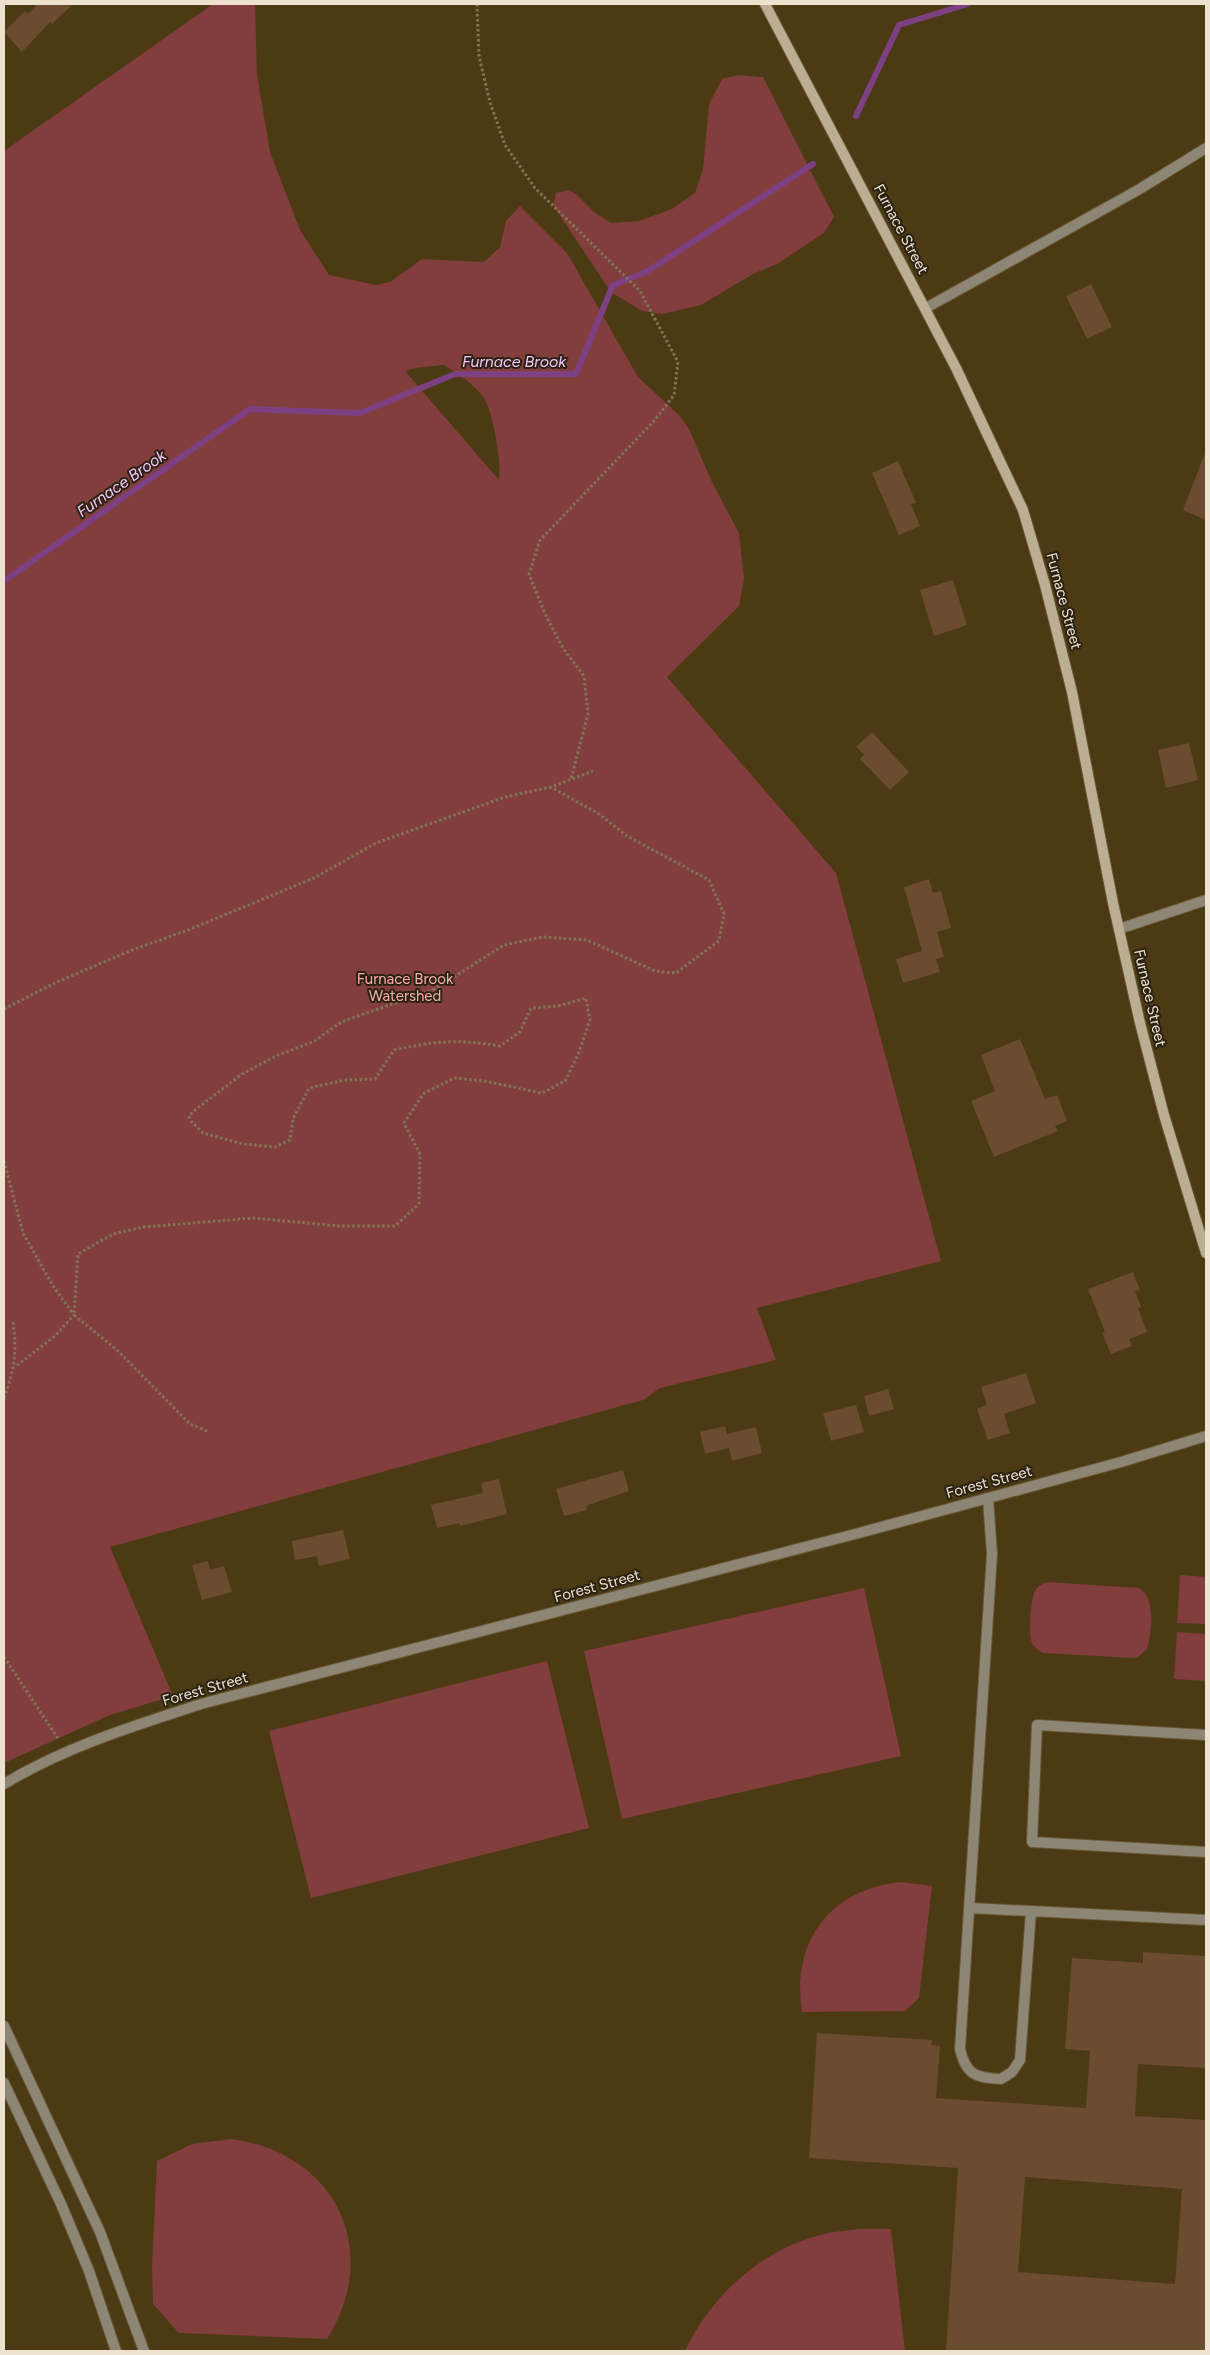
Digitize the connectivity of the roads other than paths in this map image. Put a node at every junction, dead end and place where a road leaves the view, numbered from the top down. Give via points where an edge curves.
1 (765, 4) edge
2 (1206, 148) edge
3 (926, 308) junction
4 (1206, 900) edge
5 (1119, 929) junction
6 (1206, 1254) edge
7 (1206, 1436) edge
8 (988, 1498) junction
9 (1206, 1735) edge
10 (4, 1784) edge
11 (1206, 1852) edge
12 (970, 1908) junction
13 (1031, 1911) junction
14 (1206, 1920) edge
15 (4, 2026) edge
16 (4, 2082) edge
17 (116, 2351) edge
18 (144, 2351) edge

1 - 3 main road, Furnace Street
2 - 3 street via 1138,190
3 - 5 main road, Furnace Street via 1008,474 1034,544 1081,732
4 - 5 street
5 - 6 main road, Furnace Street via 1154,1079
7 - 8 street, Forest Street
8 - 10 street, Forest Street via 201,1704 66,1751
8 - 12 street via 992,1554
9 - 11 street via 1037,1725 1032,1842
12 - 13 street
12 - 13 street via 960,2049 964,2064 974,2075 1001,2079 1012,2072 1020,2060
13 - 14 street
15 - 18 street via 100,2232
16 - 17 street via 89,2271

